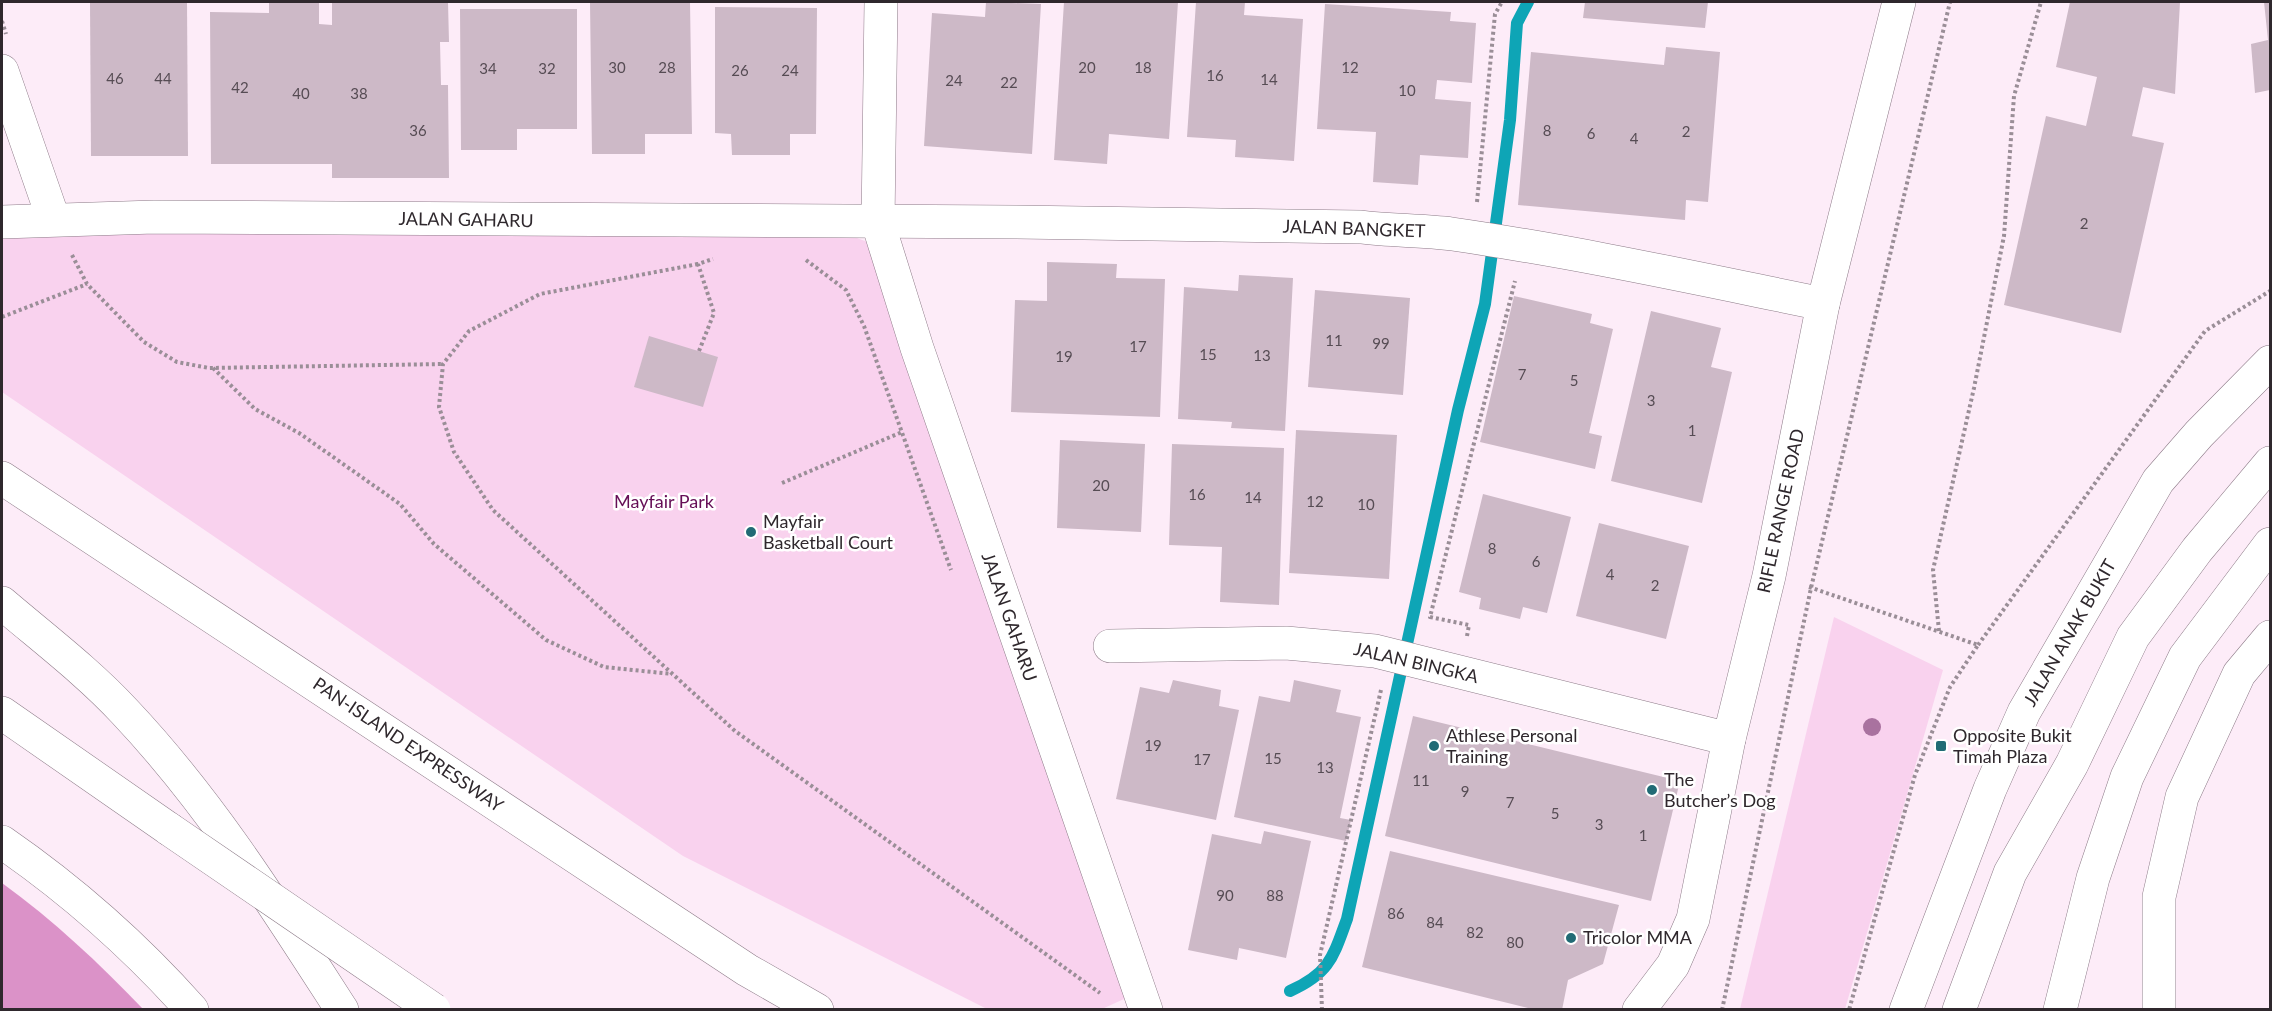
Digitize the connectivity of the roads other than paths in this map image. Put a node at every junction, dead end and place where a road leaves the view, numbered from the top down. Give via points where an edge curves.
1 (881, 2) edge
2 (1899, 2) edge
3 (2, 71) edge
4 (54, 218) junction
5 (2, 222) edge
6 (878, 223) junction
7 (1823, 304) junction
8 (2271, 362) edge
9 (2271, 463) edge
10 (2, 478) edge
11 (2271, 544) edge
12 (2, 603) edge
13 (2271, 637) edge
14 (1110, 646) dead end
15 (2, 713) edge
16 (1729, 739) junction
17 (2, 842) edge
18 (192, 1010) edge
19 (342, 1010) edge
20 (434, 1010) edge
21 (817, 1010) edge
22 (1146, 1010) edge
23 (1639, 1010) edge
24 (1906, 1010) edge
25 (1959, 1010) edge
26 (2060, 1010) edge
27 (2159, 1010) edge

1 - 6 main road, JALAN GAHARU
2 - 7 main road, RIFLE RANGE ROAD
3 - 4 main road
4 - 5 main road, JALAN GAHARU
4 - 6 main road, JALAN GAHARU
6 - 7 main road, JALAN BANGKET via 1361,227 1450,234
6 - 22 main road, JALAN GAHARU via 917,348
7 - 16 main road, RIFLE RANGE ROAD via 1769,576
8 - 24 main road, JALAN ANAK BUKIT via 2158,481 2024,712 1990,789
9 - 25 main road via 2197,550 2133,637 2072,764 2010,873
10 - 21 main road, PAN-ISLAND EXPRESSWAY via 747,970
11 - 26 main road via 2185,657 2127,777 2093,878
12 - 19 main road via 123,710 149,738 234,843
13 - 27 main road via 2239,674 2182,797 2159,897
14 - 16 main road, JALAN BINGKA via 1286,643 1376,651
15 - 20 main road, bridge
16 - 23 main road, RIFLE RANGE ROAD via 1693,919 1673,965
17 - 18 main road via 96,917 162,976

